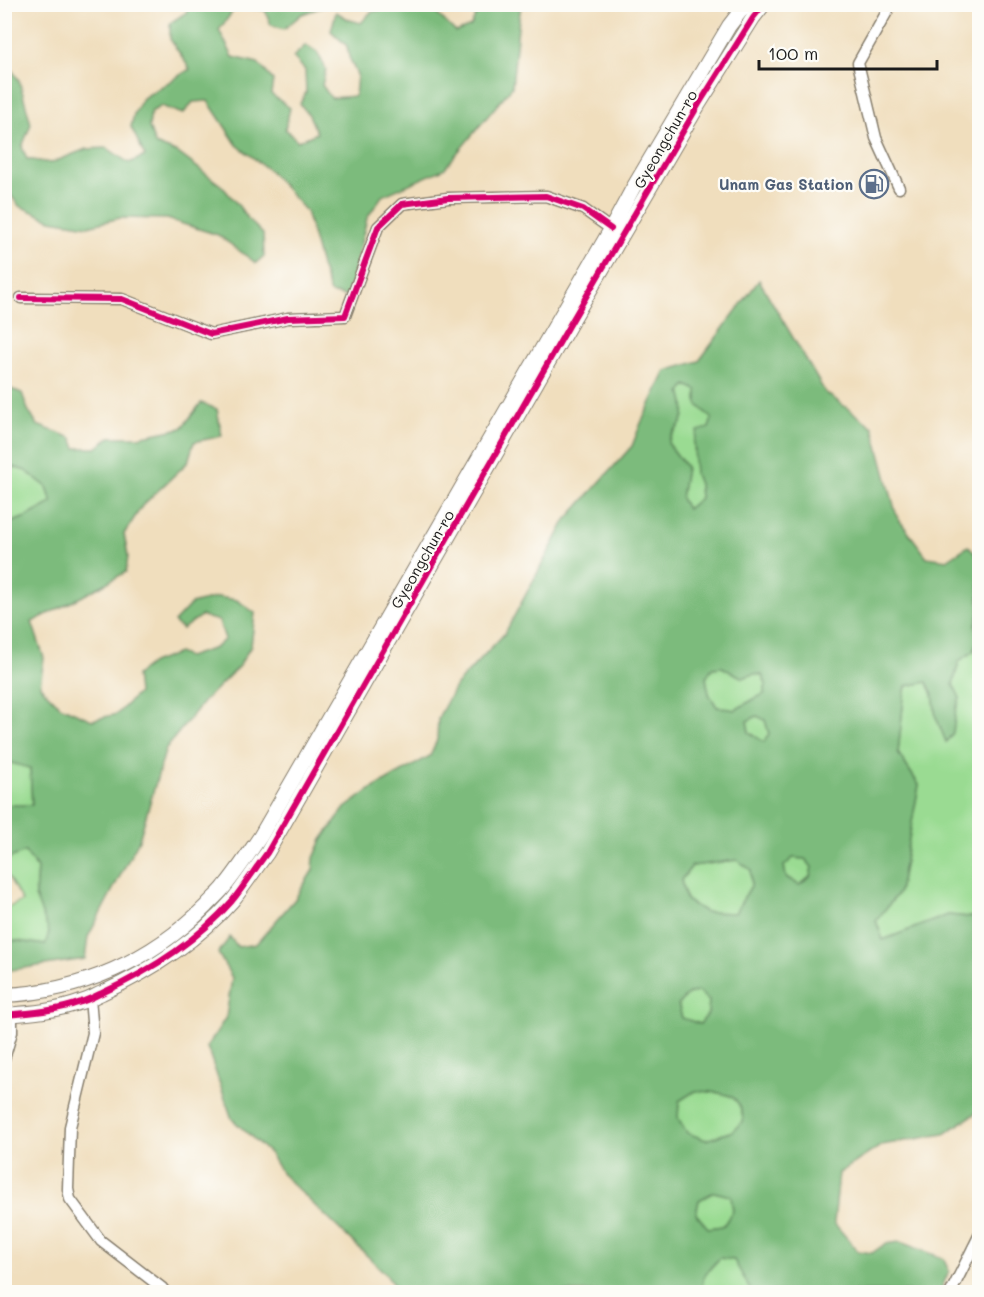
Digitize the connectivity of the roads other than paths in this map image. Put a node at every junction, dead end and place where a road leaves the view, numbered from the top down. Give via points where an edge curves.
1 (746, 4) edge
2 (764, 4) edge
3 (889, 6) edge
4 (899, 188) dead end
5 (611, 229) junction
6 (21, 297) dead end
7 (4, 995) edge
8 (90, 998) junction
9 (8, 1014) edge
10 (4, 1059) edge
11 (980, 1234) edge
12 (165, 1293) edge
13 (951, 1293) edge

1 - 5 street, Gyeongchun-ro via 729,26
2 - 8 street, Gyeongchun-ro via 694,113 573,319 267,853 231,902 192,939 155,965
3 - 4 street via 858,63 876,138
5 - 6 street via 583,209 546,196 448,198 402,204 378,227 345,316 288,318 211,334 122,299
5 - 7 street, Gyeongchun-ro via 266,827 224,887 189,923 151,951 101,976 44,992
8 - 9 street, Gyeongchun-ro via 38,1012
8 - 12 street via 93,1033 70,1127 70,1198 101,1241
9 - 10 street via 12,1032
11 - 13 street

